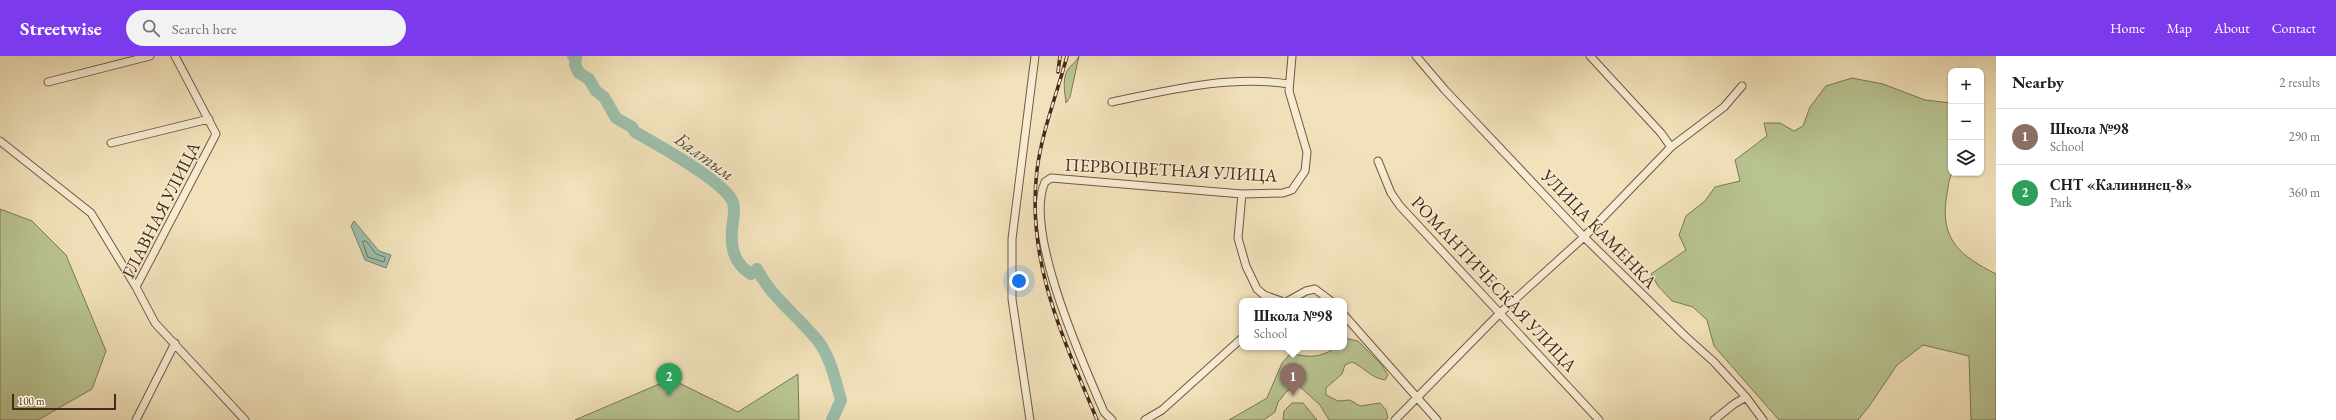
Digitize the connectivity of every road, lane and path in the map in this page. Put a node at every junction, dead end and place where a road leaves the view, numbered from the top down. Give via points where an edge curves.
1 (150, 56) edge
2 (176, 56) edge
3 (1035, 56) edge
4 (1292, 56) edge
5 (1416, 56) edge
6 (1590, 56) edge
7 (48, 82) dead end
8 (1288, 84) junction
9 (1742, 86) dead end
10 (1112, 102) dead end
11 (209, 119) junction
12 (0, 141) edge
13 (111, 143) dead end
14 (1670, 149) junction
15 (1378, 161) dead end
16 (1242, 194) junction
17 (1584, 237) junction
18 (136, 287) junction
19 (1272, 298) edge
20 (1293, 298) edge
21 (1327, 298) edge
22 (1500, 313) junction
23 (1347, 318) edge
24 (1239, 341) edge
25 (174, 343) junction
26 (1418, 398) junction
27 (1746, 398) junction
28 (136, 420) edge
29 (245, 420) edge
30 (1030, 420) edge
31 (1112, 420) edge
32 (1144, 420) edge
33 (1395, 420) edge
34 (1437, 420) edge
35 (1599, 420) edge
36 (1714, 420) edge
37 (1763, 420) edge

1 - 7 street
2 - 11 street, ГЛАВНАЯ УЛИЦА
3 - 30 street via 1012,239 1012,299
4 - 8 street, ПЕРВОЦВЕТНАЯ УЛИЦА
5 - 17 street, УЛИЦА КАМЕНКА
6 - 14 street via 1661,133
8 - 10 street via 1264,80 1178,87
8 - 16 street, ПЕРВОЦВЕТНАЯ УЛИЦА via 1308,152 1305,171 1292,190 1283,193
9 - 14 street via 1724,106
11 - 13 street
11 - 18 street, ГЛАВНАЯ УЛИЦА via 216,134
12 - 18 street via 91,213
14 - 17 street
15 - 22 street, РОМАНТИЧЕСКАЯ УЛИЦА via 1391,193 1400,206
16 - 19 street via 1238,238 1246,266 1257,289
16 - 31 street, ПЕРВОЦВЕТНАЯ УЛИЦА via 1051,178 1045,182 1040,202 1041,222 1054,281 1065,319 1104,412
17 - 22 street
17 - 27 street, УЛИЦА КАМЕНКА via 1714,362
18 - 25 street, ГЛАВНАЯ УЛИЦА via 155,323
20 - 21 street via 1315,289
22 - 26 street
22 - 35 street, РОМАНТИЧЕСКАЯ УЛИЦА
23 - 26 street
24 - 32 street via 1162,410
25 - 28 street
25 - 29 street, ГЛАВНАЯ УЛИЦА
26 - 33 street
26 - 34 street
27 - 36 street
27 - 37 street, УЛИЦА КАМЕНКА

